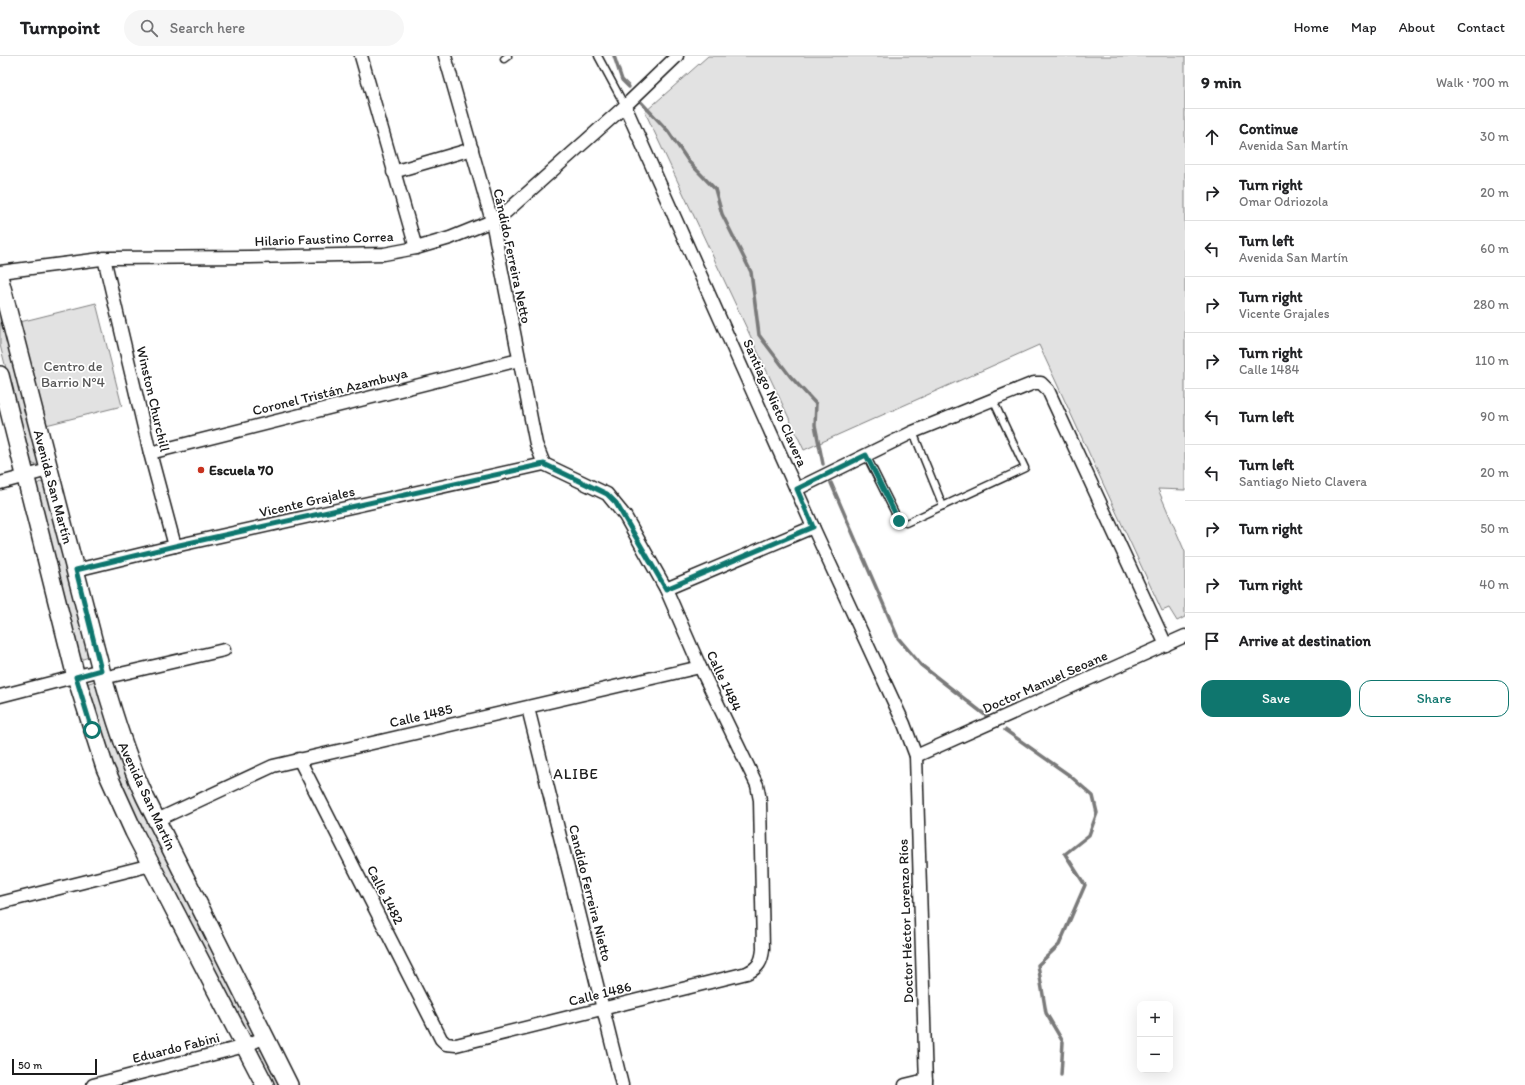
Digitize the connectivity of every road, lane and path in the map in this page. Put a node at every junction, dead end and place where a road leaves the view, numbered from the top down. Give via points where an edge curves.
1 (360, 56) edge
2 (445, 56) edge
3 (598, 56) edge
4 (677, 56) edge
5 (625, 106) junction
6 (472, 149) junction
7 (393, 172) junction
8 (492, 221) junction
9 (416, 248) junction
10 (104, 258) junction
11 (0, 272) edge
12 (0, 280) edge
13 (519, 360) junction
14 (0, 375) edge
15 (993, 400) junction
16 (913, 432) junction
17 (150, 453) junction
18 (866, 455) junction
19 (544, 464) junction
20 (48, 470) junction
21 (26, 476) junction
22 (0, 483) edge
23 (797, 489) junction
24 (944, 506) junction
25 (813, 527) junction
26 (175, 546) junction
27 (76, 570) junction
28 (666, 589) junction
29 (1185, 636) edge
30 (1166, 645) junction
31 (224, 650) dead end
32 (700, 667) junction
33 (102, 674) junction
34 (76, 677) junction
35 (0, 696) edge
36 (528, 708) junction
37 (916, 756) junction
38 (299, 759) junction
39 (157, 820) junction
40 (151, 865) junction
41 (0, 903) edge
42 (759, 965) joint
43 (603, 1009) junction
44 (265, 1037) junction
45 (446, 1044) joint
46 (245, 1046) junction
47 (926, 1082) edge
48 (93, 1085) edge
49 (265, 1085) edge
50 (289, 1085) edge
51 (622, 1085) edge
52 (905, 1085) edge

1 - 7 street
2 - 6 street, Cándido Ferreira Netto
3 - 5 lane
4 - 5 street, Hilario Faustino Correa
5 - 8 street, Hilario Faustino Correa via 506,212
5 - 23 street, Santiago Nieto Clavera
6 - 7 street
6 - 8 street, Cándido Ferreira Netto
7 - 9 street
8 - 9 street, Hilario Faustino Correa
8 - 13 street, Cándido Ferreira Netto
9 - 10 street, Hilario Faustino Correa via 384,254
10 - 11 street, Hilario Faustino Correa
10 - 17 street, Winston Churchill
12 - 20 street, Avenida San Martín
13 - 17 street, Coronel Tristán Azambuya
13 - 19 street, Cándido Ferreira Netto via 536,444
14 - 21 street, Avenida San Martín
15 - 16 street
15 - 24 lane via 1025,468
15 - 30 street via 1034,383 1041,384 1048,390
16 - 18 street
16 - 24 lane
17 - 26 street, Winston Churchill
18 - 23 street
18 - 24 lane via 899,521 906,523
19 - 26 street, Vicente Grajales
19 - 28 street, Calle 1484 via 607,494 616,503
20 - 21 street
20 - 27 street, Avenida San Martín
21 - 22 street
21 - 34 street, Avenida San Martín
23 - 25 street, Santiago Nieto Clavera
25 - 28 street
25 - 37 street, Santiago Nieto Clavera via 904,724
26 - 27 street, Vicente Grajales
27 - 33 street, Avenida San Martín
28 - 32 street, Calle 1484
29 - 30 street, Doctor Manuel Seoane
30 - 37 street, Doctor Manuel Seoane
31 - 33 street
32 - 36 street, Calle 1485
32 - 42 street, Calle 1484 via 757,785 760,800 764,949
33 - 34 street
33 - 39 street, Avenida San Martín via 115,724
34 - 35 street
34 - 40 street, Avenida San Martín via 105,768
36 - 38 street, Calle 1485
36 - 43 street, Candido Ferreira Nietto
37 - 47 street, Doctor Héctor Lorenzo Ríos
38 - 39 street, Calle 1485 via 273,766
38 - 45 street, Calle 1482 via 441,1039
39 - 44 street, Avenida San Martín
40 - 41 street
40 - 46 street, Avenida San Martín
42 - 43 street, Calle 1486 via 747,973
43 - 45 street, Calle 1486 via 456,1045
43 - 51 street, Candido Ferreira Nietto
44 - 46 street, Eduardo Fabini
44 - 50 street, Avenida San Martín
46 - 48 street, Eduardo Fabini
46 - 49 street, Avenida San Martín
47 - 52 street

